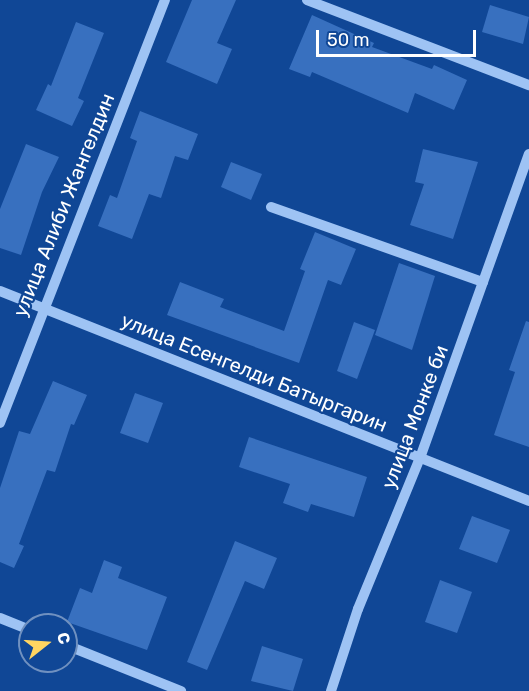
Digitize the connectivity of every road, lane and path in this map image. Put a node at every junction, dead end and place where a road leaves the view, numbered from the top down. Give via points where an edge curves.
1 (165, 0) edge
2 (307, 0) edge
3 (529, 85) edge
4 (529, 154) edge
5 (271, 207) dead end
6 (483, 282) junction
7 (0, 291) edge
8 (42, 308) junction
9 (0, 423) edge
10 (420, 458) junction
11 (529, 501) edge
12 (0, 618) edge
13 (18, 625) edge
14 (78, 650) edge
15 (181, 691) edge
16 (331, 691) edge

1 - 8 street, улица Алиби Жангелдин
2 - 3 street
4 - 6 street, улица Монке би
5 - 6 street
6 - 10 street, улица Монке би
7 - 8 street, улица Есенгелди Батыргарин
8 - 9 street, улица Алиби Жангелдин
8 - 10 street, улица Есенгелди Батыргарин
10 - 11 street, улица Есенгелди Батыргарин
10 - 16 street, улица Монке би via 358,609
12 - 13 street
14 - 15 street

